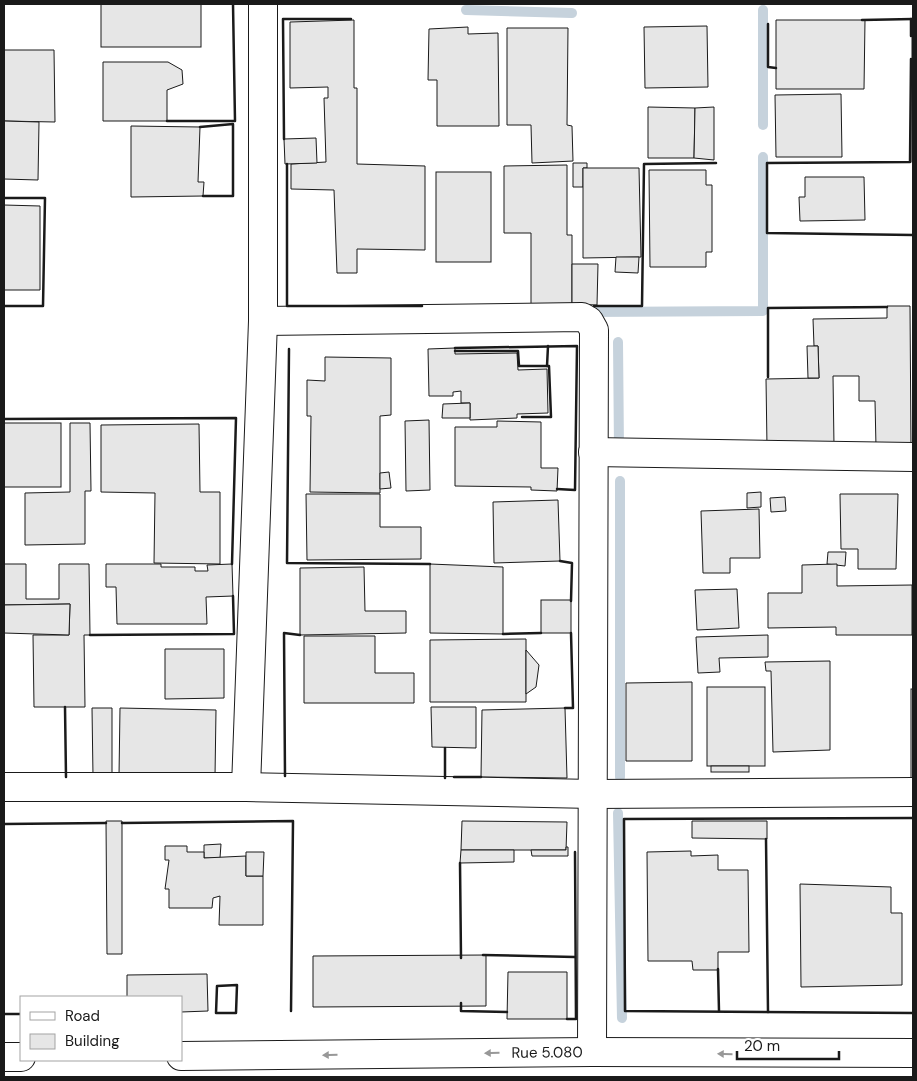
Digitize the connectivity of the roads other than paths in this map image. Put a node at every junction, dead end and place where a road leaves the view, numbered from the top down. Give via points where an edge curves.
1 (264, 4) edge
2 (264, 321) junction
3 (593, 452) junction
4 (913, 457) edge
5 (246, 787) junction
6 (4, 788) edge
7 (913, 792) edge
8 (593, 794) junction
9 (592, 1052) junction
10 (913, 1053) edge
11 (4, 1056) edge
12 (182, 1056) edge
13 (20, 1057) edge

1 - 2 street
2 - 3 street via 582,317 594,330
2 - 5 street
3 - 4 street
3 - 8 street
5 - 6 street
5 - 8 street
7 - 8 street
8 - 9 street
10 -> 9 street, Rue 5.080
9 -> 12 street, Rue 5.080
11 - 13 street

